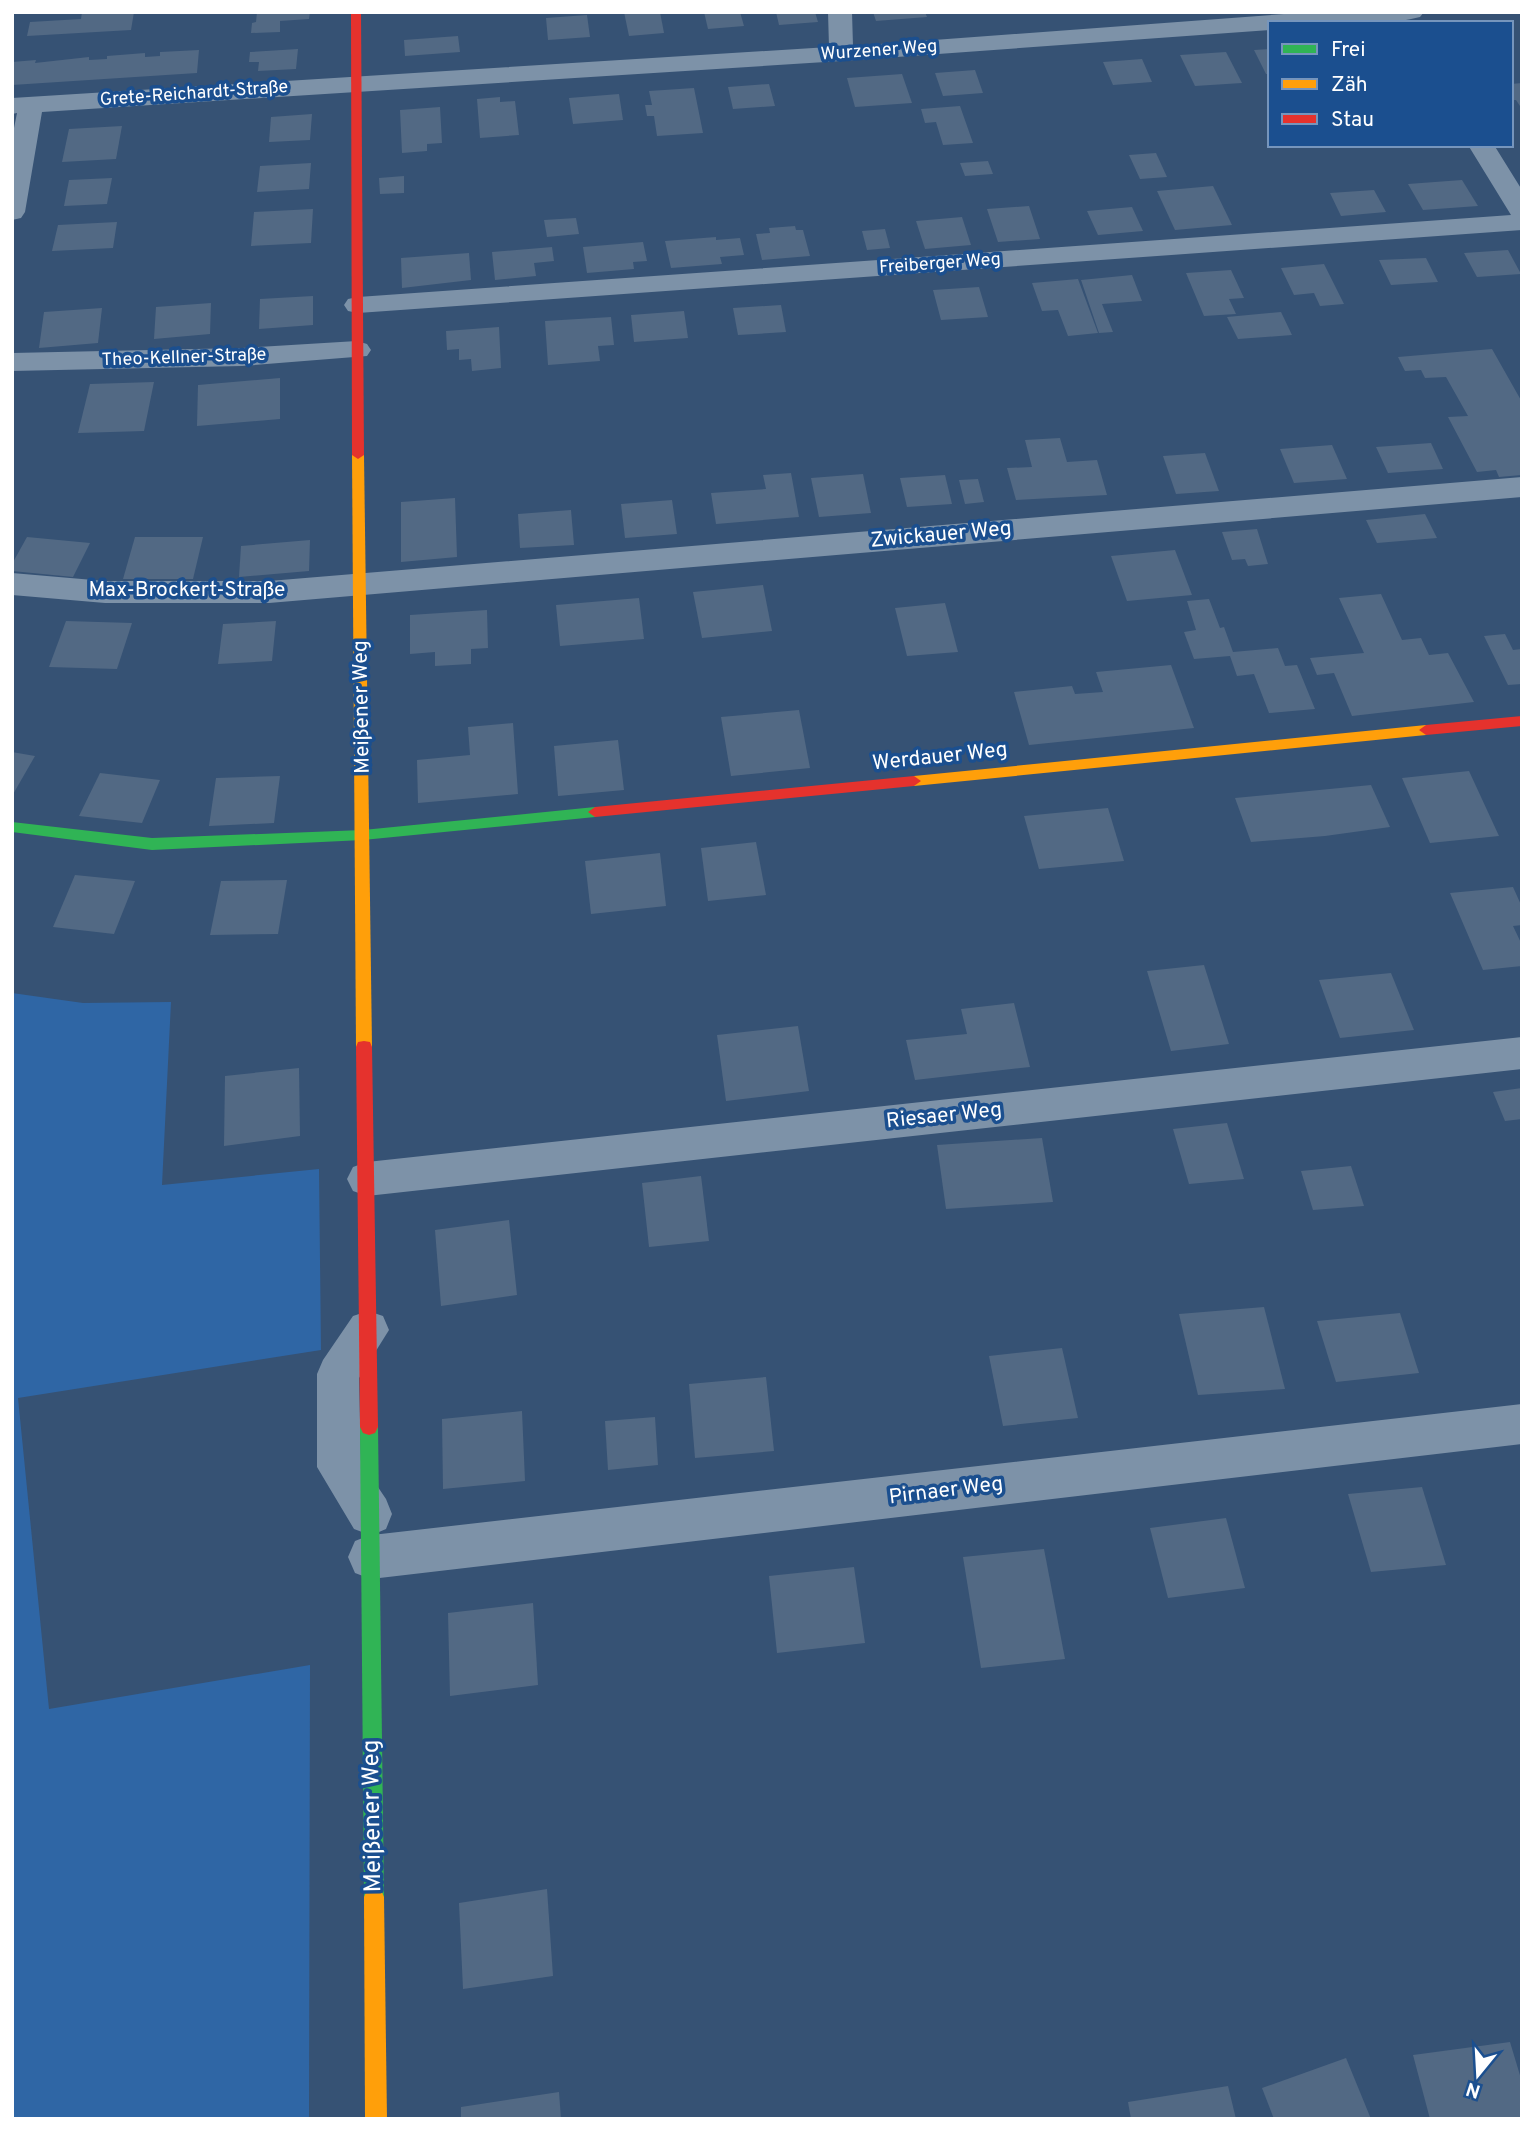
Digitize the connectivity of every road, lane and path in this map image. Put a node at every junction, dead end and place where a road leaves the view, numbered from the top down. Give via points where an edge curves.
1 (356, 12) edge
2 (841, 12) edge
3 (1412, 12) edge
4 (1399, 13) edge
5 (1290, 21) edge
6 (1268, 23) edge
7 (841, 54) junction
8 (357, 83) junction
9 (22, 106) edge
10 (1482, 147) edge
11 (12, 212) edge
12 (1522, 212) edge
13 (1522, 222) edge
14 (358, 305) junction
15 (356, 349) junction
16 (12, 362) edge
17 (1522, 487) edge
18 (12, 584) edge
19 (361, 584) junction
20 (1522, 721) edge
21 (12, 827) edge
22 (363, 835) junction
23 (1522, 1053) edge
24 (367, 1179) junction
25 (368, 1330) joint
26 (1522, 1424) edge
27 (370, 1514) joint
28 (371, 1558) junction
29 (376, 2119) edge

1 - 8 street, Meißener Weg
2 - 7 street
3 - 4 street, Wurzener Weg
4 - 5 street, Wurzener Weg
6 - 7 street, Wurzener Weg
7 - 8 street, Wurzener Weg
8 - 9 street, Grete-Reichardt-Straße
8 - 14 street, Meißener Weg
9 - 11 street, Grete-Reichardt-Straße
10 - 12 street
13 - 14 street, Freiberger Weg
14 - 15 street, Meißener Weg
15 - 16 street, Theo-Kellner-Straße
15 - 19 street, Meißener Weg
17 - 19 street, Zwickauer Weg
18 - 19 street, Max-Brockert-Straße via 105,592 269,592
19 - 22 street, Meißener Weg
20 - 22 street, Werdauer Weg
21 - 22 street, Werdauer Weg via 152,844
22 - 24 street, Meißener Weg
23 - 24 street, Riesaer Weg
24 - 25 street, Meißener Weg
25 - 27 street, Meißener Weg via 338,1374 339,1467
26 - 28 street, Pirnaer Weg
27 - 28 street, Meißener Weg
28 - 29 street, Meißener Weg

